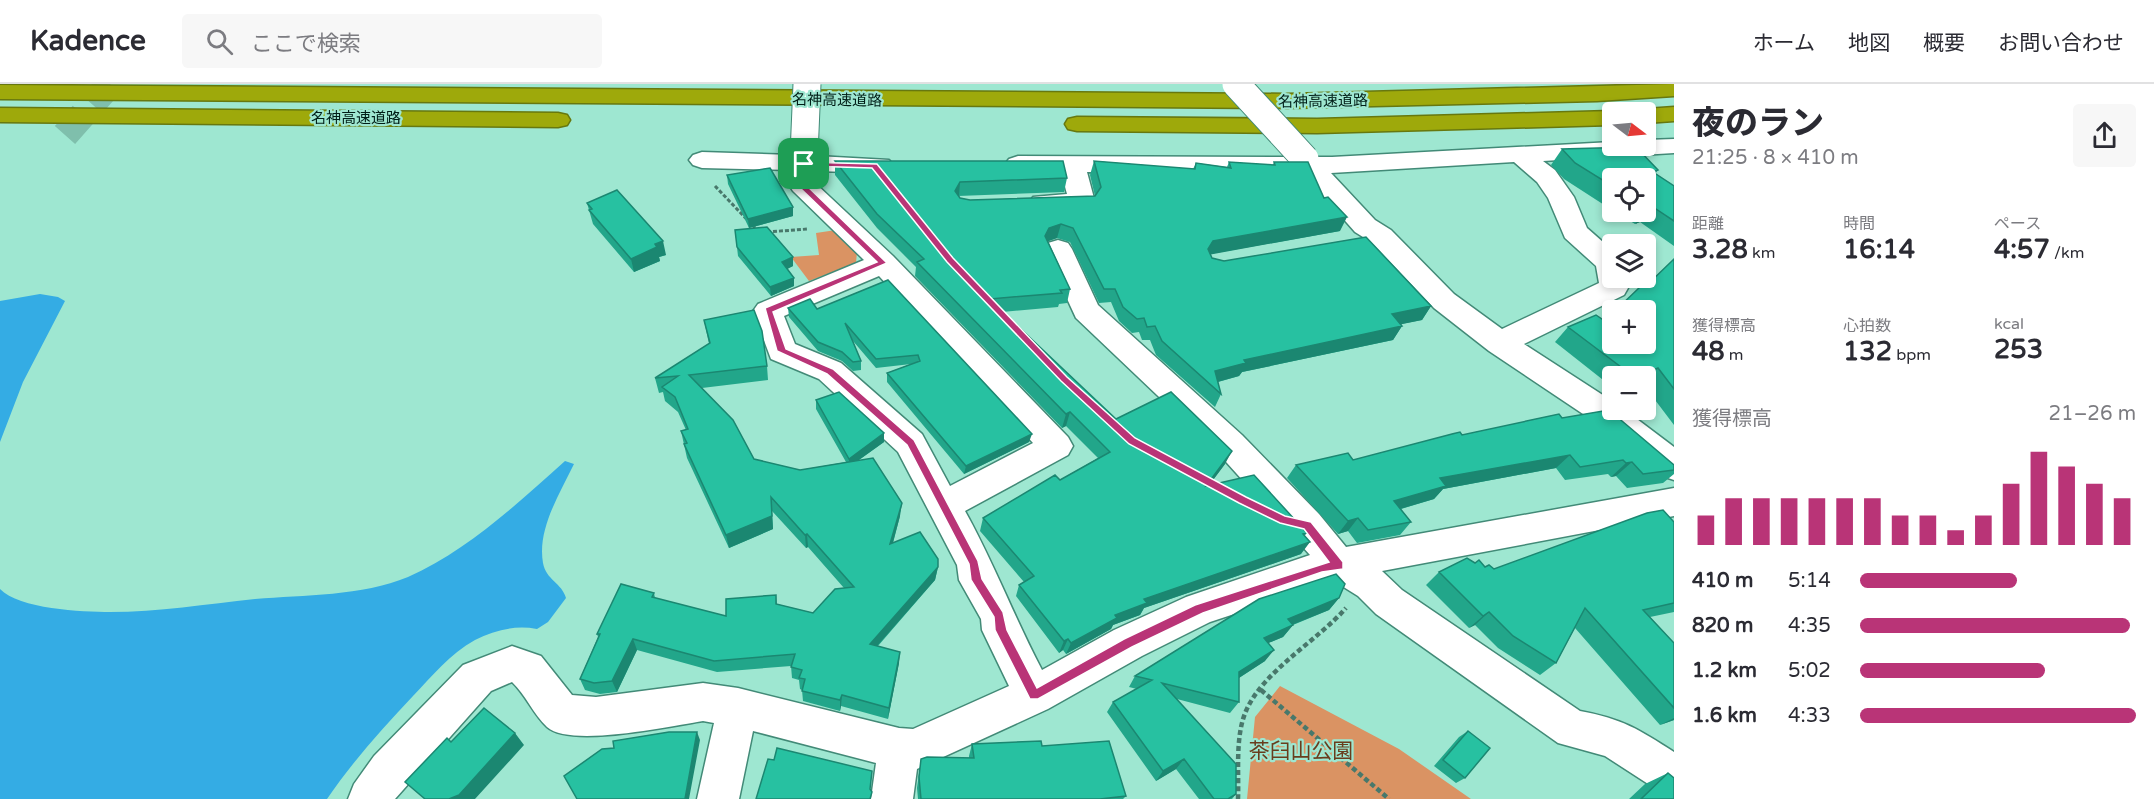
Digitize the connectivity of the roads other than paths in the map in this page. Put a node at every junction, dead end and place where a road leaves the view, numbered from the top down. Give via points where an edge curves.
1 (807, 84) edge
2 (1236, 84) edge
3 (1258, 84) edge
4 (1674, 89) edge
5 (0, 92) edge
6 (1674, 114) edge
7 (1656, 115) edge
8 (0, 116) edge
9 (1602, 118) edge
10 (587, 120) dead end
11 (778, 122) dead end
12 (826, 122) dead end
13 (1054, 124) dead end
14 (1674, 146) edge
15 (1520, 155) junction
16 (702, 160) dead end
17 (804, 160) junction
18 (1318, 162) junction
19 (991, 164) edge
20 (1072, 164) junction
21 (909, 165) edge
22 (1014, 203) edge
23 (1381, 236) junction
24 (1346, 242) edge
25 (1058, 249) dead end
26 (883, 263) junction
27 (1500, 343) junction
28 (1667, 454) edge
29 (1674, 502) edge
30 (945, 505) junction
31 (1355, 575) junction
32 (1034, 695) junction
33 (738, 707) junction
34 (899, 749) junction
35 (1674, 776) edge
36 (369, 799) edge
37 (718, 799) edge
38 (892, 799) edge

1 - 17 street, bridge
2 - 18 street, bridge
3 - 18 street
4 - 5 highway, 名神高速道路 via 1254,102
6 - 7 highway
8 - 10 highway, 名神高速道路
9 - 13 highway, 名神高速道路 via 1317,126
11 - 12 highway, 名神高速道路
14 - 15 street
15 - 18 street
15 - 27 street via 1546,176 1561,197 1575,232 1609,262 1614,288
16 - 17 street
17 - 21 street
17 - 26 street via 802,186
18 - 20 street
18 - 23 street via 1365,226
19 - 20 street
20 - 22 street via 1082,202
23 - 24 street
23 - 27 street via 1444,301
25 - 31 street via 1086,311 1230,444
26 - 30 street via 1056,446
26 - 30 street via 768,310 782,351 830,371 910,442
27 - 28 street
29 - 31 street
30 - 32 street
31 - 32 street via 1322,567 1199,609
31 - 35 street via 1572,729 1613,737
32 - 34 street via 914,750
33 - 34 street
33 - 36 street via 703,702 596,717 562,714 527,669 512,664 477,678 389,771
33 - 37 street
34 - 38 street

